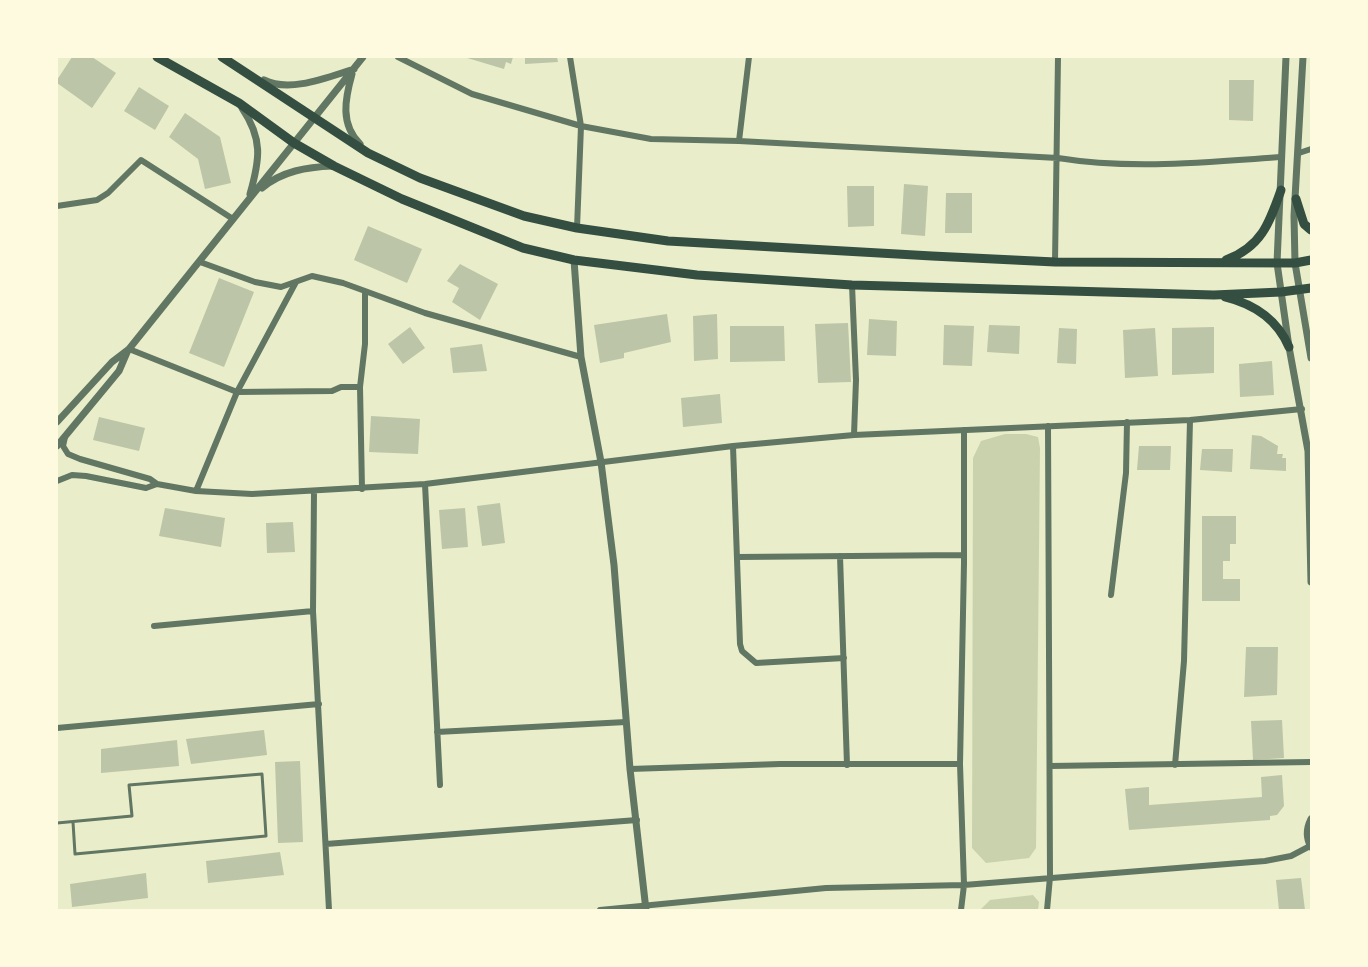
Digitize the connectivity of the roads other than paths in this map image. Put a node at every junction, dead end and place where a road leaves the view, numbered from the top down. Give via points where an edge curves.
1 (157, 57) edge
2 (222, 57) edge
3 (363, 57) edge
4 (398, 57) edge
5 (570, 57) edge
6 (749, 57) edge
7 (1058, 57) edge
8 (1286, 57) edge
9 (1303, 57) edge
10 (238, 68) junction
11 (354, 69) junction
12 (239, 103) junction
13 (314, 118) junction
14 (581, 126) junction
15 (739, 141) junction
16 (294, 143) junction
17 (1311, 149) edge
18 (368, 153) junction
19 (1299, 153) junction
20 (1058, 158) junction
21 (1282, 158) junction
22 (334, 166) junction
23 (1281, 190) junction
24 (1296, 199) junction
25 (248, 200) junction
26 (57, 206) edge
27 (233, 219) junction
28 (577, 228) junction
29 (1311, 230) edge
30 (1311, 260) edge
31 (574, 261) junction
32 (200, 262) junction
33 (1055, 262) junction
34 (1208, 263) junction
35 (1277, 263) junction
36 (1295, 263) junction
37 (296, 282) junction
38 (852, 285) junction
39 (1311, 288) edge
40 (365, 291) junction
41 (1300, 291) junction
42 (1281, 292) junction
43 (1214, 295) junction
44 (1289, 346) junction
45 (129, 349) junction
46 (581, 357) junction
47 (1311, 358) edge
48 (360, 387) junction
49 (237, 392) junction
50 (1302, 409) junction
51 (1190, 420) junction
52 (57, 422) edge
53 (1127, 422) junction
54 (1048, 426) junction
55 (964, 430) junction
56 (854, 435) junction
57 (65, 437) junction
58 (57, 446) edge
59 (733, 446) junction
60 (601, 462) junction
61 (57, 481) edge
62 (157, 484) junction
63 (425, 484) junction
64 (362, 489) junction
65 (196, 491) junction
66 (314, 492) junction
67 (964, 555) junction
68 (840, 556) junction
69 (738, 557) junction
70 (1311, 582) edge
71 (1111, 594) dead end
72 (313, 611) junction
73 (154, 626) dead end
74 (844, 658) junction
75 (319, 704) junction
76 (626, 722) junction
77 (57, 728) edge
78 (437, 732) junction
79 (1311, 762) edge
80 (960, 764) junction
81 (847, 765) junction
82 (1175, 765) junction
83 (1050, 766) junction
84 (630, 769) junction
85 (440, 785) dead end
86 (1311, 819) edge
87 (637, 820) junction
88 (73, 822) junction
89 (57, 824) edge
90 (326, 844) junction
91 (1310, 846) edge
92 (1050, 877) junction
93 (964, 885) junction
94 (646, 908) edge
95 (329, 910) edge
96 (600, 910) edge
97 (961, 910) edge
98 (1047, 910) edge

1 - 12 main road
2 - 10 main road
3 - 11 street
4 - 14 street via 472,94
5 - 14 street
6 - 15 street
7 - 20 street
8 - 21 street
9 - 19 street
10 - 11 street via 272,84 297,84
10 - 13 main road
11 - 13 street
11 - 18 street via 345,117 353,138
12 - 16 main road
12 - 25 street via 254,125 258,150
13 - 16 street
13 - 18 main road
14 - 15 street via 651,139
14 - 28 street
15 - 20 street
16 - 22 main road
16 - 25 street
17 - 19 street
18 - 28 main road via 420,178 524,216
19 - 24 street
20 - 21 street via 1176,164
20 - 33 street
21 - 23 street
22 - 25 street via 292,172 270,182
22 - 31 main road via 402,199 523,248
23 - 34 main road via 1265,229 1253,246 1239,255
23 - 35 street
24 - 29 main road via 1304,224
24 - 36 street
25 - 27 street
26 - 27 street via 97,200 141,160
27 - 32 street
28 - 33 main road via 668,241
30 - 36 main road
31 - 38 main road via 697,275
31 - 46 street
32 - 37 street via 281,288
32 - 45 street
33 - 34 main road
34 - 35 main road
35 - 36 main road
35 - 42 street
36 - 41 street
37 - 40 street via 312,276
37 - 49 street
38 - 43 main road
38 - 56 street
39 - 41 main road
40 - 46 street via 425,313
40 - 48 street
41 - 42 main road
41 - 47 street
42 - 43 main road
42 - 44 street
43 - 44 main road via 1244,303 1265,315 1283,333
44 - 50 street
45 - 49 street
45 - 52 street
45 - 57 street via 119,372
46 - 60 street
48 - 49 street
48 - 64 street
49 - 65 street
50 - 51 street
50 - 70 street via 1310,470
51 - 53 street
51 - 82 street via 1184,661
53 - 54 street
53 - 71 street via 1126,473
54 - 55 street
54 - 83 street
55 - 56 street
55 - 67 street
56 - 59 street
57 - 58 street
57 - 62 street via 63,446 68,454
59 - 60 street
59 - 69 street
60 - 63 street
60 - 76 street via 614,565
61 - 62 street via 72,475 146,488
62 - 65 street
63 - 64 street
63 - 78 street
64 - 66 street
65 - 66 street
66 - 72 street
67 - 68 street
67 - 80 street
68 - 69 street
68 - 74 street
69 - 74 street via 742,651 756,663
72 - 73 street
72 - 75 street
74 - 81 street
75 - 77 street
75 - 90 street
76 - 78 street
76 - 84 street
78 - 85 street
79 - 82 street
80 - 81 street
80 - 93 street
81 - 84 street
82 - 83 street
83 - 92 street
84 - 87 street
86 - 91 street via 1307,829
87 - 90 street
87 - 94 street
88 - 88 lane via 132,816 129,785 262,774 266,836 75,854
88 - 89 lane
90 - 95 street
91 - 92 street via 1291,856 1265,861
92 - 93 street
92 - 98 street
93 - 94 street via 826,888
93 - 97 street
94 - 96 street

